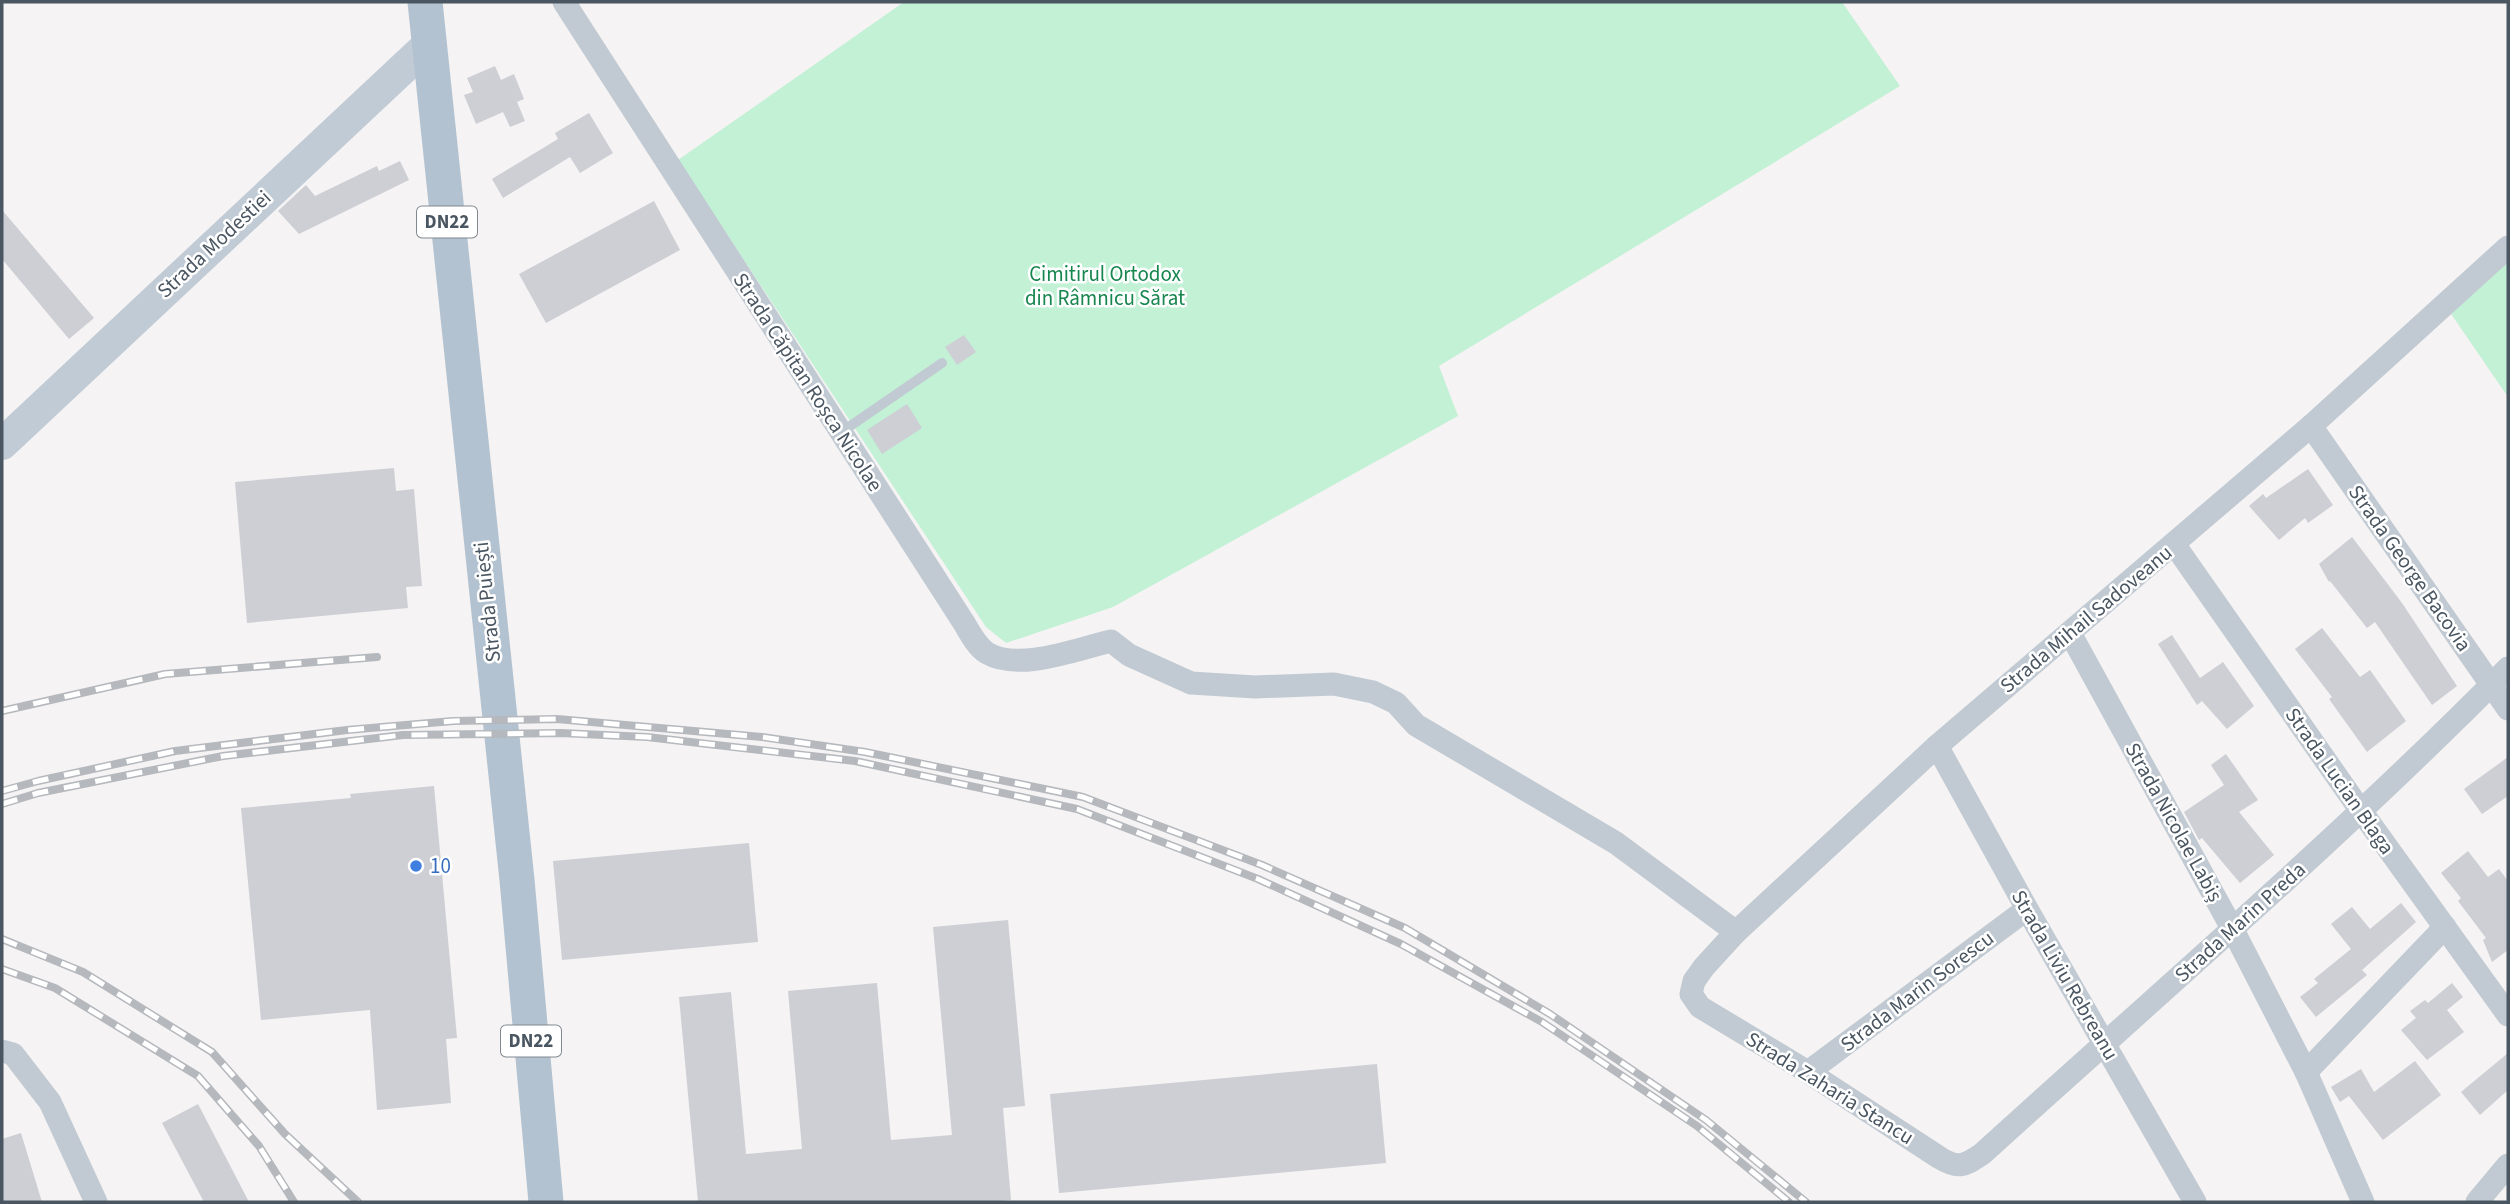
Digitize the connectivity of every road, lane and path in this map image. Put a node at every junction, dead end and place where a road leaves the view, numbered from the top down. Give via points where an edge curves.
1 (425, 2) edge
2 (564, 2) edge
3 (428, 45) junction
4 (2508, 247) edge
5 (942, 363) dead end
6 (2311, 426) junction
7 (840, 433) junction
8 (2, 444) edge
9 (2174, 544) junction
10 (2070, 633) junction
11 (2508, 668) edge
12 (2492, 685) junction
13 (2508, 709) edge
14 (1937, 746) junction
15 (2361, 811) junction
16 (2027, 909) junction
17 (2445, 928) junction
18 (2233, 930) junction
19 (1736, 932) junction
20 (1700, 1007) joint
21 (2508, 1015) edge
22 (2105, 1042) junction
23 (2, 1051) edge
24 (1808, 1072) junction
25 (2306, 1072) junction
26 (1962, 1165) joint
27 (2508, 1165) edge
28 (96, 1202) edge
29 (546, 1202) edge
30 (2196, 1202) edge
31 (2363, 1202) edge
32 (2477, 1202) edge

1 - 3 main road, Strada Puiești / DN22
2 - 7 street, Strada Căpitan Roșca Nicolae
3 - 8 street, Strada Modestiei
3 - 29 main road, Strada Puiești / DN22 via 517,880
4 - 6 street, Strada Mihail Sadoveanu
5 - 7 lane
6 - 9 street, Strada Mihail Sadoveanu
6 - 12 street, Strada George Bacovia
7 - 19 street, Strada Căpitan Roșca Nicolae via 987,653 1013,661 1038,659 1111,641 1129,655 1191,683 1255,687 1334,684 1373,692 1396,703 1416,725 1616,843
9 - 10 street, Strada Mihail Sadoveanu
9 - 15 street, Strada Lucian Blaga
10 - 14 street, Strada Mihail Sadoveanu
10 - 18 street, Strada Nicolae Labiș
11 - 12 street, Strada Marin Preda
12 - 13 street, Strada George Bacovia
12 - 15 street, Strada Marin Preda
14 - 16 street, Strada Liviu Rebreanu
14 - 19 street, Strada Mihail Sadoveanu
15 - 17 street, Strada Lucian Blaga
15 - 18 street, Strada Marin Preda
16 - 22 street, Strada Liviu Rebreanu
16 - 24 street, Strada Marin Sorescu
17 - 21 street, Strada Lucian Blaga
17 - 25 street
18 - 22 street, Strada Marin Preda
18 - 25 street, Strada Nicolae Labiș
19 - 20 street, Strada Mihail Sadoveanu via 1694,981 1691,995
20 - 24 street, Strada Zaharia Stancu
22 - 26 street, Strada Marin Preda via 1982,1154
22 - 30 street, Strada Liviu Rebreanu
23 - 28 street via 13,1054 50,1102
24 - 26 street, Strada Zaharia Stancu via 1940,1158
25 - 31 street, Strada Nicolae Labiș
27 - 32 street

